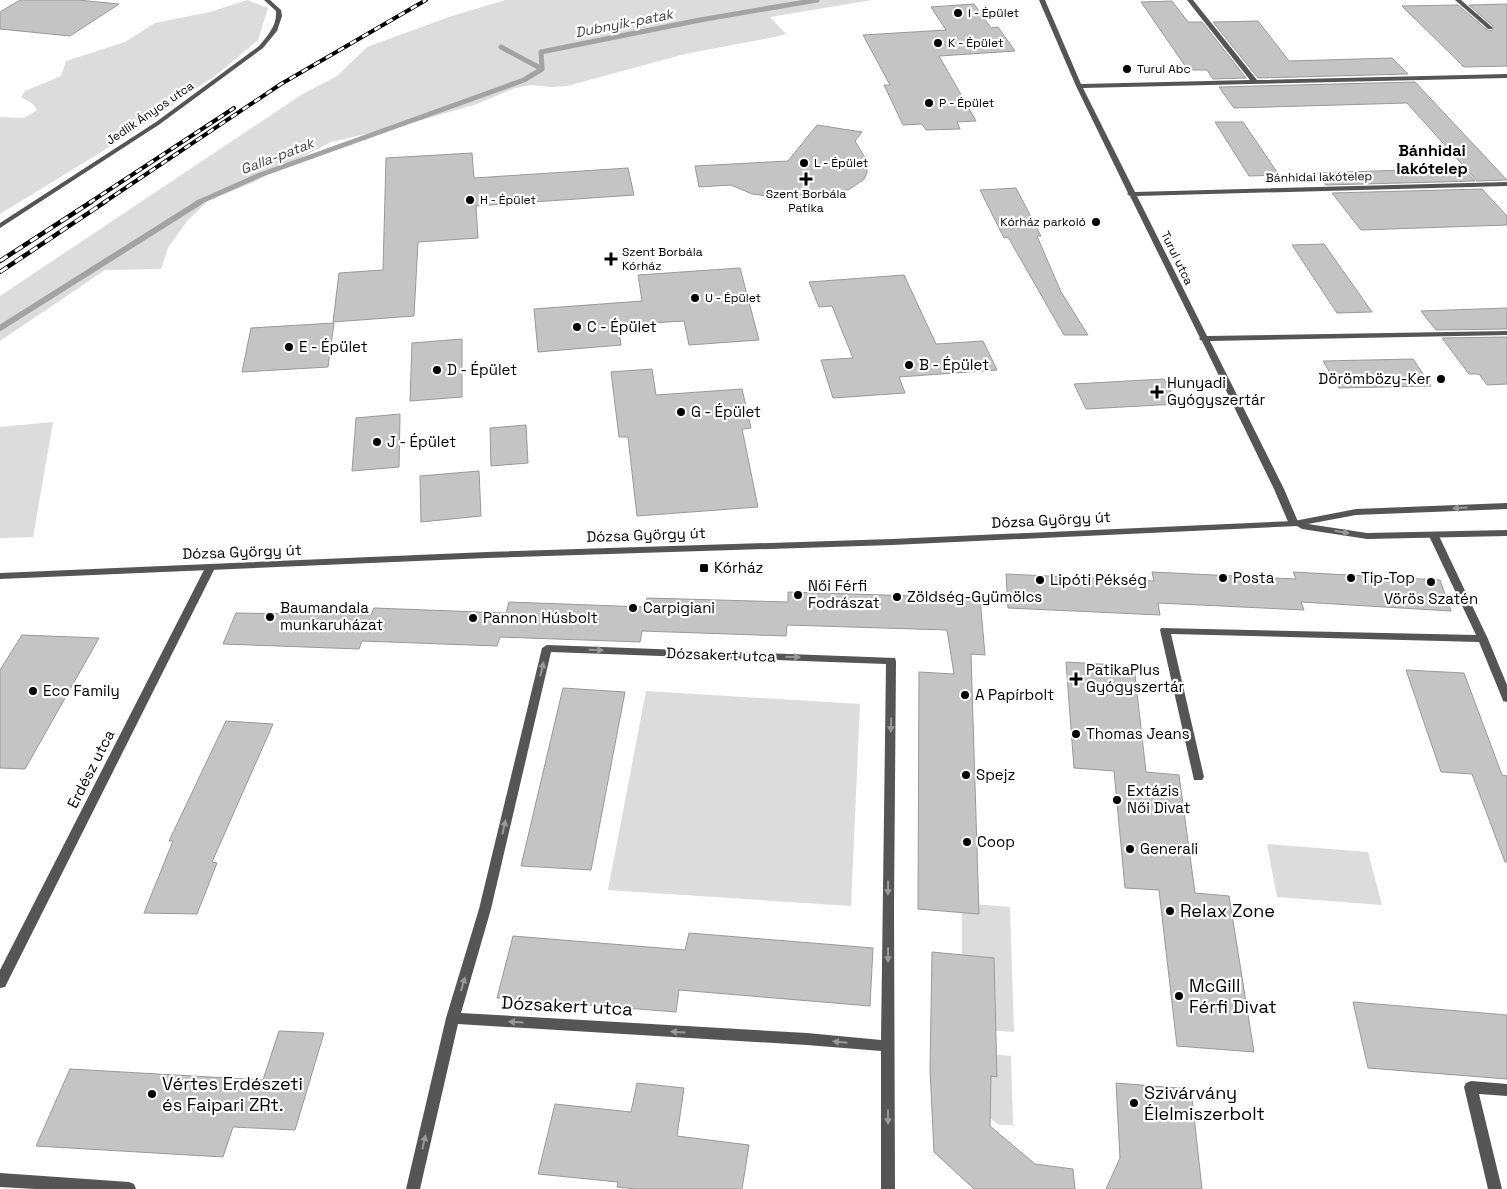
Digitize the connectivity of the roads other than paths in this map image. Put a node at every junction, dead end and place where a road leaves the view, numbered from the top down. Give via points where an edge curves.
1 (267, 0) edge
2 (1042, 0) edge
3 (1190, 0) edge
4 (1458, 0) edge
5 (1490, 28) dead end
6 (1507, 76) edge
7 (1255, 82) junction
8 (1079, 86) junction
9 (1507, 184) edge
10 (1132, 194) junction
11 (0, 226) edge
12 (1507, 333) edge
13 (1203, 339) junction
14 (1507, 506) edge
15 (1294, 524) junction
16 (1507, 533) edge
17 (1434, 536) junction
18 (210, 568) junction
19 (0, 576) edge
20 (1483, 639) junction
21 (1507, 698) edge
22 (1198, 777) dead end
23 (0, 983) edge
24 (453, 1018) junction
25 (889, 1046) junction
26 (1507, 1090) edge
27 (0, 1180) edge
28 (129, 1189) edge
29 (413, 1189) edge
30 (888, 1189) edge
31 (1495, 1189) edge

1 - 11 street, Jedlik Ányos utca via 279,11 280,19 261,47 158,123
2 - 8 street, Turul utca
3 - 7 street
4 - 5 street
6 - 7 street
7 - 8 street
8 - 10 street, Turul utca
9 - 10 street, Bánhidai lakótelep
10 - 13 street, Turul utca
12 - 13 street
13 - 15 street, Turul utca
14 -> 15 street, Dózsa György út via 1356,512
15 -> 17 street, Dózsa György út via 1367,536
15 - 18 street, Dózsa György út
16 - 17 street, Dózsa György út
17 - 20 street
18 - 19 street, Dózsa György út
18 - 23 street, Erdész utca
20 - 21 street
20 - 22 street via 1165,630
25 -> 24 street, Dózsakert utca
24 -> 25 street, Dózsakert utca via 485,908 547,648 892,661
29 -> 24 street, Dózsakert utca
25 -> 30 street, Dózsakert utca
26 - 31 street via 1471,1087
27 - 28 street

